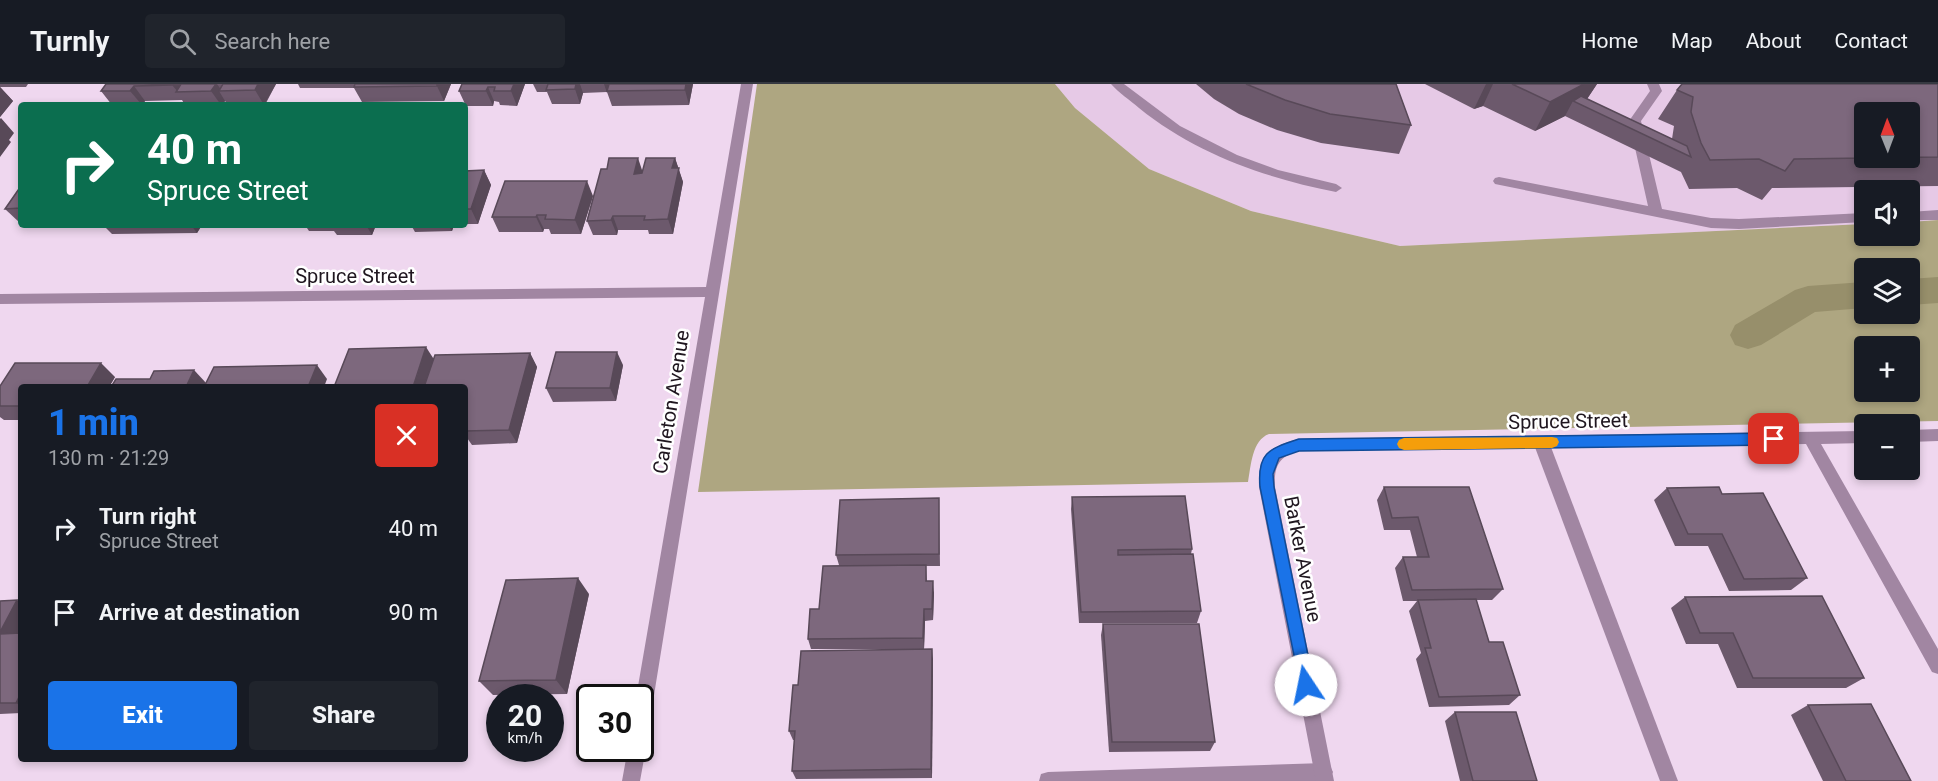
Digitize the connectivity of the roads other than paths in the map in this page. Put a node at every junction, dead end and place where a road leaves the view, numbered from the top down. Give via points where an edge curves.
1 (747, 84) edge
2 (1117, 84) edge
3 (1653, 84) edge
4 (1499, 181) dead end
5 (1335, 188) dead end
6 (1656, 212) junction
7 (1938, 215) edge
8 (1920, 216) edge
9 (1854, 218) edge
10 (711, 292) junction
11 (0, 299) edge
12 (1938, 435) edge
13 (1920, 436) edge
14 (1854, 437) edge
15 (1810, 438) junction
16 (1541, 442) junction
17 (1274, 453) joint
18 (1938, 666) edge
19 (647, 684) edge
20 (634, 762) edge
21 (1324, 777) edge
22 (631, 781) edge
23 (1048, 781) edge
24 (1669, 781) edge

1 - 10 street, Carleton Avenue
2 - 5 street via 1176,128 1232,159
3 - 6 street via 1656,91 1635,121
4 - 6 street
6 - 9 street via 1711,223 1739,224
7 - 8 street
10 - 11 street, Spruce Street
10 - 19 street, Carleton Avenue
12 - 13 street
14 - 15 street, Spruce Street
15 - 16 street, Spruce Street
15 - 18 street
16 - 17 street, Spruce Street via 1299,445
16 - 24 street
17 - 21 street, Barker Avenue via 1268,463 1267,487
20 - 22 street
21 - 23 street

